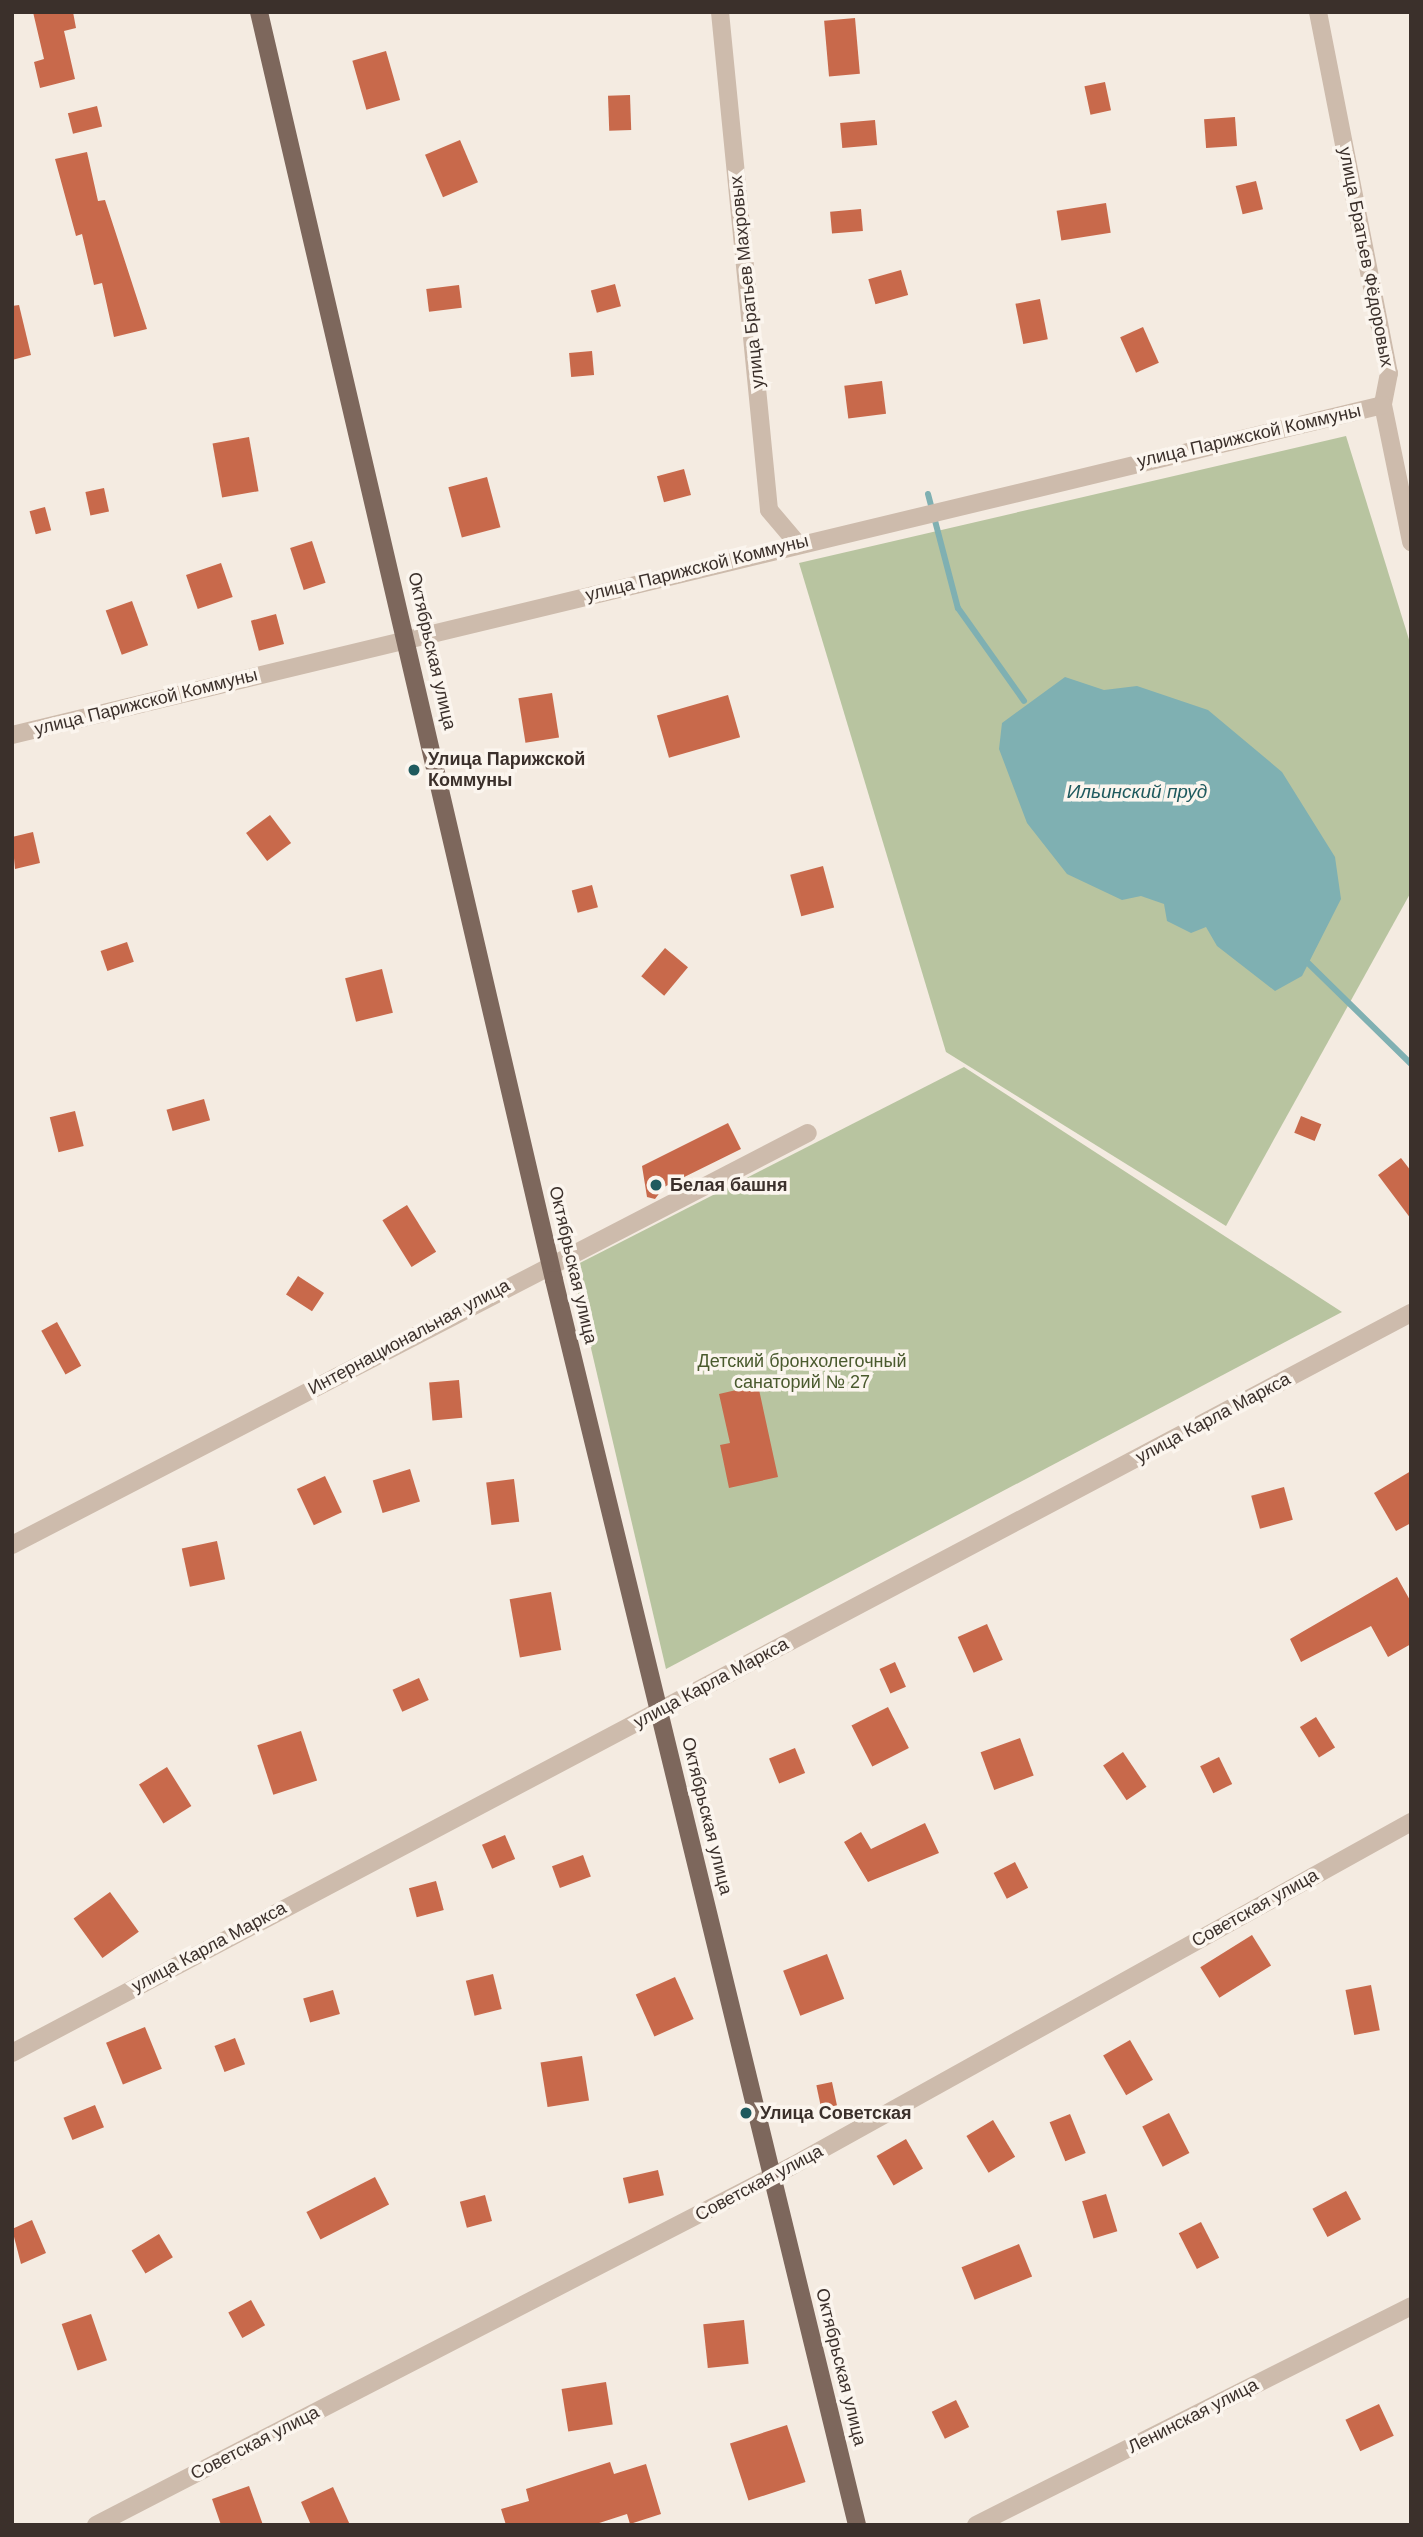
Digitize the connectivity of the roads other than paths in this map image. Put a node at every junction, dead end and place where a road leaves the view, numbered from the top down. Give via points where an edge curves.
1 (259, 12) edge
2 (720, 12) edge
3 (1318, 12) edge
4 (1383, 405) junction
5 (1411, 542) edge
6 (797, 543) junction
7 (408, 638) junction
8 (12, 735) edge
9 (808, 1133) dead end
10 (551, 1263) junction
11 (1411, 1313) edge
12 (12, 1545) edge
13 (660, 1710) junction
14 (1411, 1822) edge
15 (12, 2053) edge
16 (773, 2176) junction
17 (1411, 2306) edge
18 (96, 2525) edge
19 (857, 2525) edge
20 (976, 2525) edge

1 - 7 main road, Октябрьская улица
2 - 6 street, улица Братьев Махровых via 769,510
3 - 4 street, улица Братьев Фёдоровых via 1390,373
4 - 5 street, улица Братьев Фёдоровых
4 - 6 street, улица Парижской Коммуны
6 - 7 street, улица Парижской Коммуны
7 - 8 street, улица Парижской Коммуны
7 - 10 main road, Октябрьская улица
9 - 10 street, Интернациональная улица
10 - 12 street, Интернациональная улица
10 - 13 main road, Октябрьская улица
11 - 13 street, улица Карла Маркса
13 - 15 street, улица Карла Маркса
13 - 16 main road, Октябрьская улица
14 - 16 street, Советская улица
16 - 18 street, Советская улица
16 - 19 main road, Октябрьская улица
17 - 20 street, Ленинская улица

